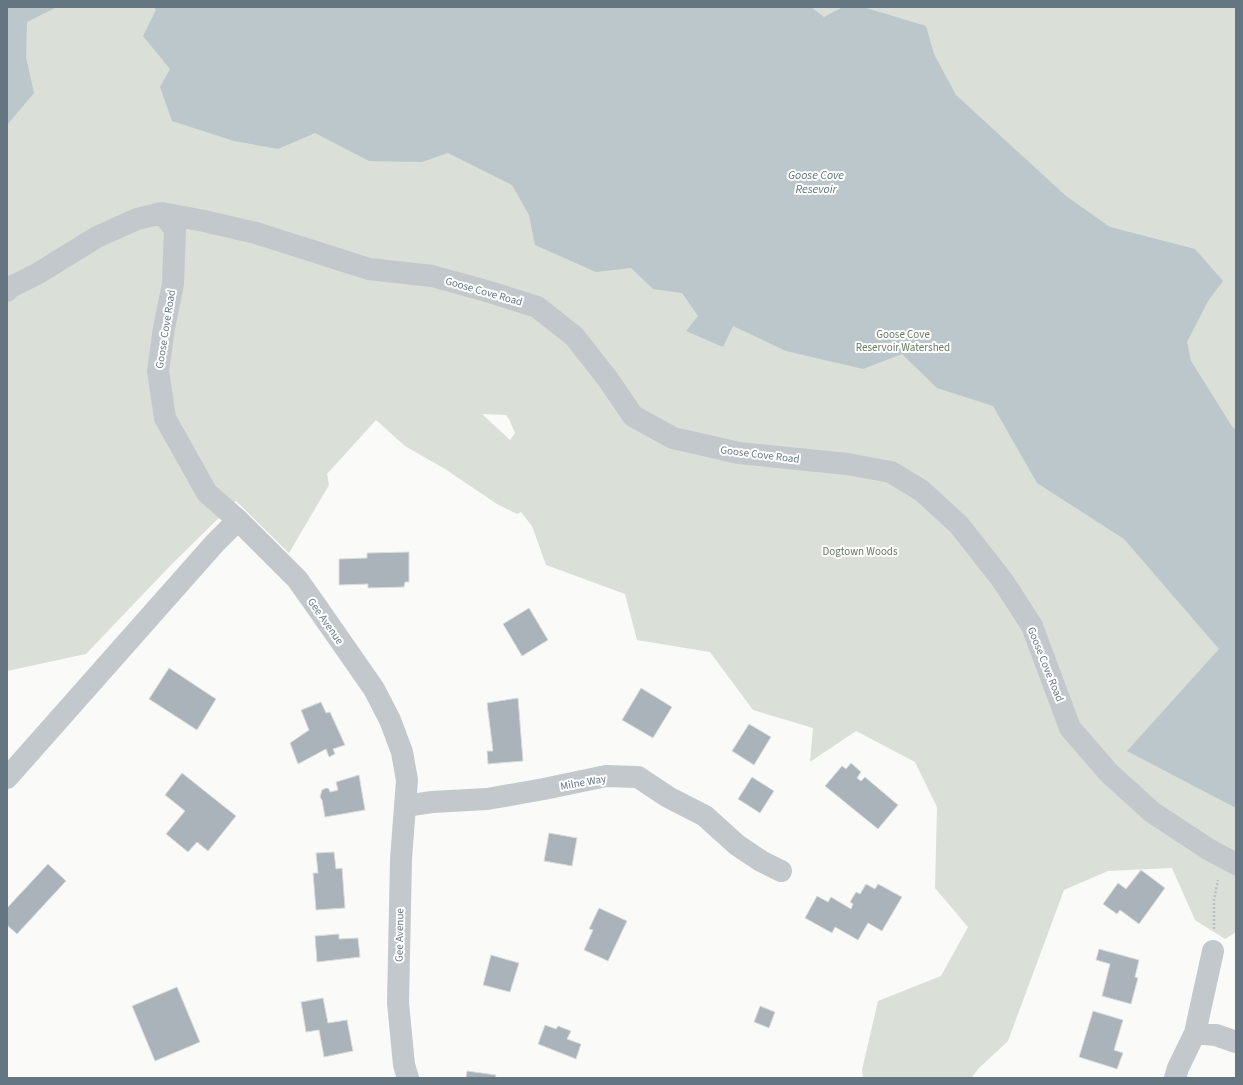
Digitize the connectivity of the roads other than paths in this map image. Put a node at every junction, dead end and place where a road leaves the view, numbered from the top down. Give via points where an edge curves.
1 (162, 213) junction
2 (7, 291) edge
3 (238, 520) junction
4 (7, 778) edge
5 (405, 806) junction
6 (1229, 860) edge
7 (781, 871) dead end
8 (1214, 951) road end
9 (1195, 1033) junction
10 (1236, 1042) edge
11 (408, 1078) edge
12 (1175, 1078) edge

1 - 2 street, Goose Cove Road via 137,219 97,237
1 - 3 street, Goose Cove Road via 175,230 173,284 158,371 165,418 207,493
1 - 6 street, Goose Cove Road via 256,233 369,269 432,276 537,307 574,336 633,416 673,438 739,453 847,464 891,472 922,491 959,525 1003,581 1032,626 1070,728 1109,773 1152,812
3 - 4 street
3 - 5 street, Gee Avenue via 297,579 374,689 390,720 402,752 407,780
5 - 7 street, Milne Way via 487,799 606,776 638,777 668,797 705,816 737,845
5 - 11 street, Gee Avenue via 401,858 398,1003 404,1065
8 - 9 street
9 - 10 street via 1216,1035
9 - 12 street

